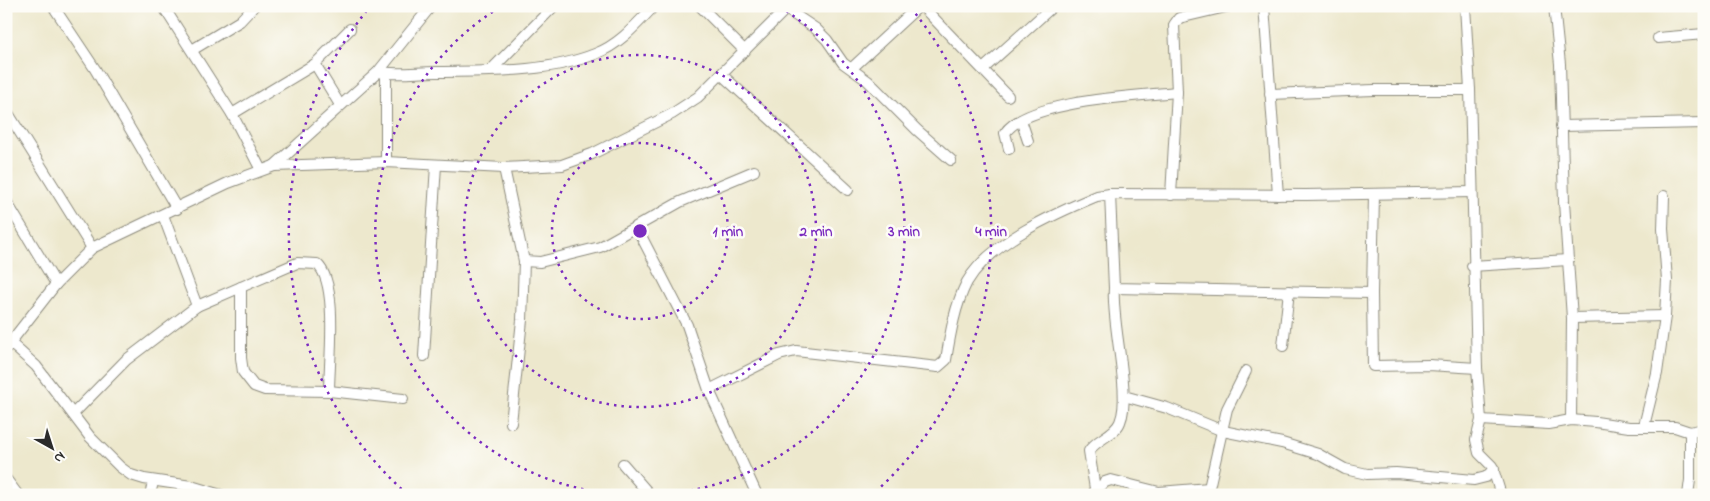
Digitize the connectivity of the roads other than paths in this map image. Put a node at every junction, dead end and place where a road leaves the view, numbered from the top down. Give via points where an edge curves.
1 (53, 6) edge
2 (163, 6) edge
3 (254, 6) edge
4 (431, 6) edge
5 (554, 6) edge
6 (654, 6) edge
7 (700, 6) edge
8 (920, 6) edge
9 (1053, 6) edge
10 (1230, 6) edge
11 (1264, 6) edge
12 (1465, 6) edge
13 (1554, 6) edge
14 (787, 8) edge
15 (350, 29) dead end
16 (1704, 34) edge
17 (1658, 38) dead end
18 (192, 50) junction
19 (745, 51) junction
20 (316, 64) junction
21 (852, 68) junction
22 (983, 69) junction
23 (491, 70) junction
24 (382, 72) junction
25 (722, 75) junction
26 (1470, 90) junction
27 (1178, 92) junction
28 (1270, 94) junction
29 (1008, 96) dead end
30 (340, 105) junction
31 (6, 110) edge
32 (232, 114) junction
33 (1021, 120) junction
34 (1704, 123) edge
35 (1561, 126) junction
36 (1028, 141) dead end
37 (1009, 149) dead end
38 (951, 160) dead end
39 (386, 162) junction
40 (274, 166) junction
41 (436, 166) junction
42 (504, 168) junction
43 (261, 170) junction
44 (754, 171) dead end
45 (848, 190) dead end
46 (1472, 192) junction
47 (1110, 194) junction
48 (1171, 195) junction
49 (1278, 195) junction
50 (1374, 195) junction
51 (1664, 196) dead end
52 (6, 201) edge
53 (178, 209) junction
54 (163, 215) junction
55 (637, 228) junction
56 (92, 248) junction
57 (1568, 260) junction
58 (524, 261) junction
59 (1472, 266) junction
60 (56, 284) junction
61 (240, 287) junction
62 (1114, 288) junction
63 (1289, 291) junction
64 (1372, 293) junction
65 (197, 306) junction
66 (1664, 316) junction
67 (1572, 318) junction
68 (8, 343) edge
69 (1283, 346) dead end
70 (424, 356) dead end
71 (1476, 368) junction
72 (1246, 371) dead end
73 (709, 390) junction
74 (329, 392) junction
75 (1124, 396) junction
76 (403, 399) dead end
77 (73, 414) junction
78 (1481, 420) junction
79 (1570, 420) junction
80 (511, 423) dead end
81 (1644, 426) junction
82 (1704, 429) edge
83 (1223, 431) junction
84 (1690, 432) junction
85 (623, 464) dead end
86 (1494, 469) junction
87 (6, 479) edge
88 (152, 482) junction
89 (1209, 491) edge
90 (1096, 493) edge
91 (17, 494) edge
92 (150, 495) edge
93 (221, 495) edge
94 (650, 495) edge
95 (757, 495) edge
96 (1501, 495) edge
97 (1688, 495) edge

1 - 53 street via 95,69
2 - 18 street
3 - 18 street via 240,20
4 - 24 street
5 - 23 street
6 - 23 street via 624,36 595,54 560,65
7 - 19 street
8 - 21 street
8 - 22 street
9 - 22 street
10 - 27 street via 1176,20
11 - 28 street
12 - 26 street
13 - 35 street via 1560,64
14 - 19 street
14 - 21 street via 816,29 843,63
15 - 20 street
16 - 17 street
18 - 32 street
19 - 25 street
20 - 30 street
20 - 32 street
21 - 38 street
22 - 29 street
23 - 24 street
24 - 30 street
24 - 39 street
25 - 42 street via 672,114 592,154 562,165
25 - 45 street
26 - 28 street
26 - 46 street
27 - 33 street via 1067,104
27 - 48 street
28 - 49 street
30 - 40 street
31 - 56 street
32 - 43 street
33 - 36 street
33 - 37 street via 1005,133
34 - 35 street
35 - 57 street
39 - 40 street
39 - 41 street
40 - 43 street
41 - 42 street
41 - 70 street
42 - 58 street
43 - 53 street
44 - 55 street via 680,202
46 - 50 street
46 - 59 street
47 - 48 street
47 - 62 street
47 - 73 street via 1084,201 1018,235 991,256 968,282 959,302 943,365 796,351 779,355
48 - 49 street
49 - 50 street
50 - 64 street
51 - 66 street via 1667,280
52 - 60 street
53 - 54 street
54 - 56 street
54 - 65 street
55 - 58 street via 600,248 540,262
55 - 73 street via 687,325
56 - 60 street
57 - 59 street
57 - 67 street
58 - 80 street via 522,320
59 - 71 street
60 - 68 street
61 - 65 street
61 - 74 street via 241,358 247,380 265,390
61 - 74 street via 297,263 310,262 324,270 330,290
62 - 63 street
62 - 75 street via 1112,306
63 - 64 street
63 - 69 street
64 - 71 street via 1373,366
65 - 77 street via 126,360
66 - 67 street
66 - 81 street via 1657,372
67 - 79 street
68 - 77 street via 36,366
71 - 78 street
72 - 83 street via 1230,402
73 - 95 street
74 - 76 street
75 - 83 street via 1167,408
75 - 90 street via 1118,426 1089,451
77 - 88 street via 90,437 120,467 131,475
78 - 79 street via 1549,424
78 - 86 street via 1476,447
79 - 81 street
81 - 84 street via 1682,428
82 - 84 street
83 - 86 street via 1282,443 1324,457 1345,469 1366,474 1396,473 1474,480 1486,477
83 - 89 street
84 - 97 street
85 - 94 street
86 - 96 street
87 - 91 street
88 - 92 street
88 - 93 street via 191,486
89 - 90 street via 1159,492 1111,480

